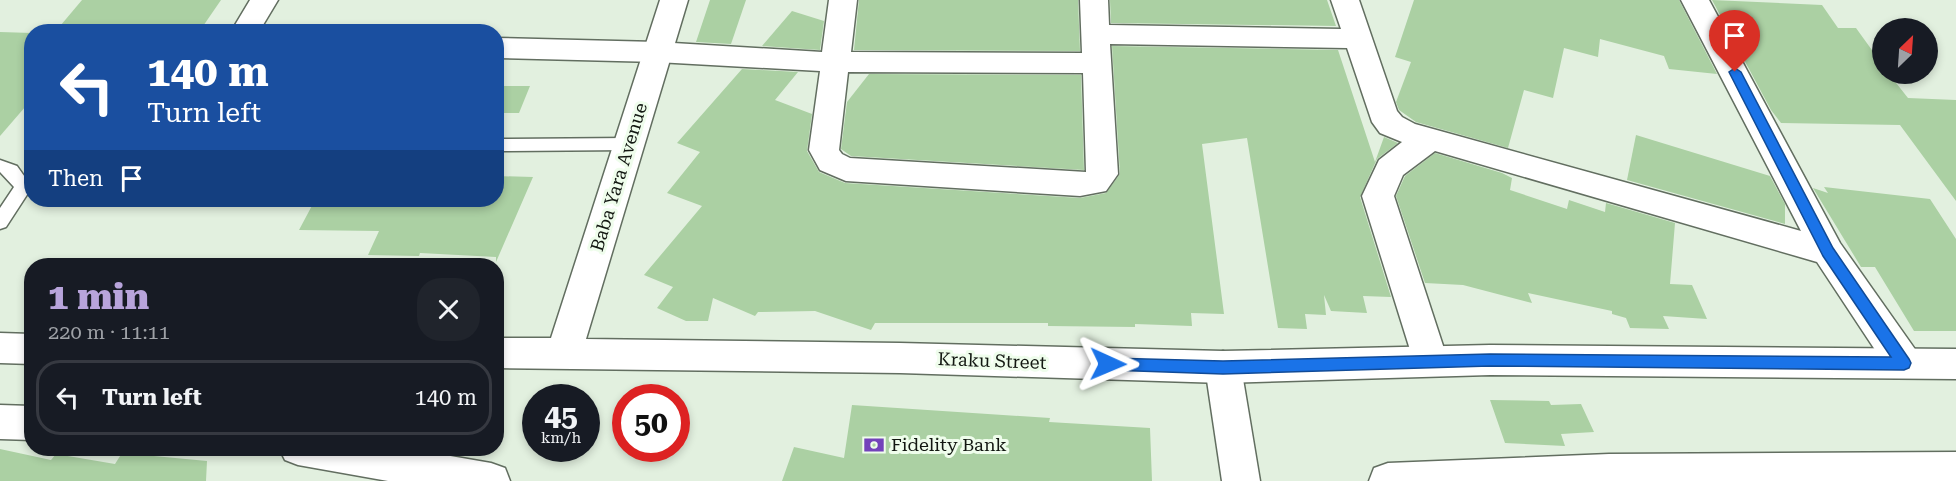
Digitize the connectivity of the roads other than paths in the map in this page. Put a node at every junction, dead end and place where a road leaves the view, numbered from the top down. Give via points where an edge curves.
1 (264, 0) edge
2 (674, 0) edge
3 (843, 0) edge
4 (1094, 0) edge
5 (1345, 0) edge
6 (1695, 0) edge
7 (250, 24) edge
8 (1358, 39) junction
9 (504, 48) edge
10 (1095, 48) junction
11 (657, 51) junction
12 (833, 62) junction
13 (1433, 140) junction
14 (629, 144) junction
15 (504, 145) edge
16 (0, 166) edge
17 (0, 222) edge
18 (1828, 252) junction
19 (0, 348) edge
20 (24, 349) edge
21 (504, 353) edge
22 (564, 354) junction
23 (1430, 361) junction
24 (1904, 363) junction
25 (1956, 364) edge
26 (1223, 367) junction
27 (0, 422) edge
28 (24, 423) edge
29 (344, 456) edge
30 (1956, 471) edge
31 (487, 481) edge
32 (1241, 481) edge
33 (1388, 481) edge

1 - 7 street
2 - 11 street, Baba Yara Avenue
3 - 12 street
4 - 10 street
5 - 8 street
6 - 18 street
8 - 10 street
8 - 13 street via 1383,114 1391,125
9 - 11 street
10 - 12 street
10 - 12 street via 1102,174 1095,183 1080,184 846,169 831,162 824,150
11 - 12 street
11 - 14 street, Baba Yara Avenue
13 - 18 street
13 - 23 street via 1418,146 1390,168 1378,196
14 - 15 lane
14 - 22 street, Baba Yara Avenue
16 - 17 lane via 15,175 23,187
18 - 24 street
19 - 20 street
21 - 22 street, Kraku Street
22 - 26 street, Kraku Street
23 - 24 street, Kraku Street
23 - 26 street, Kraku Street
24 - 25 street, Kraku Street
26 - 32 street
27 - 28 street
29 - 31 street
30 - 33 street via 1610,472

